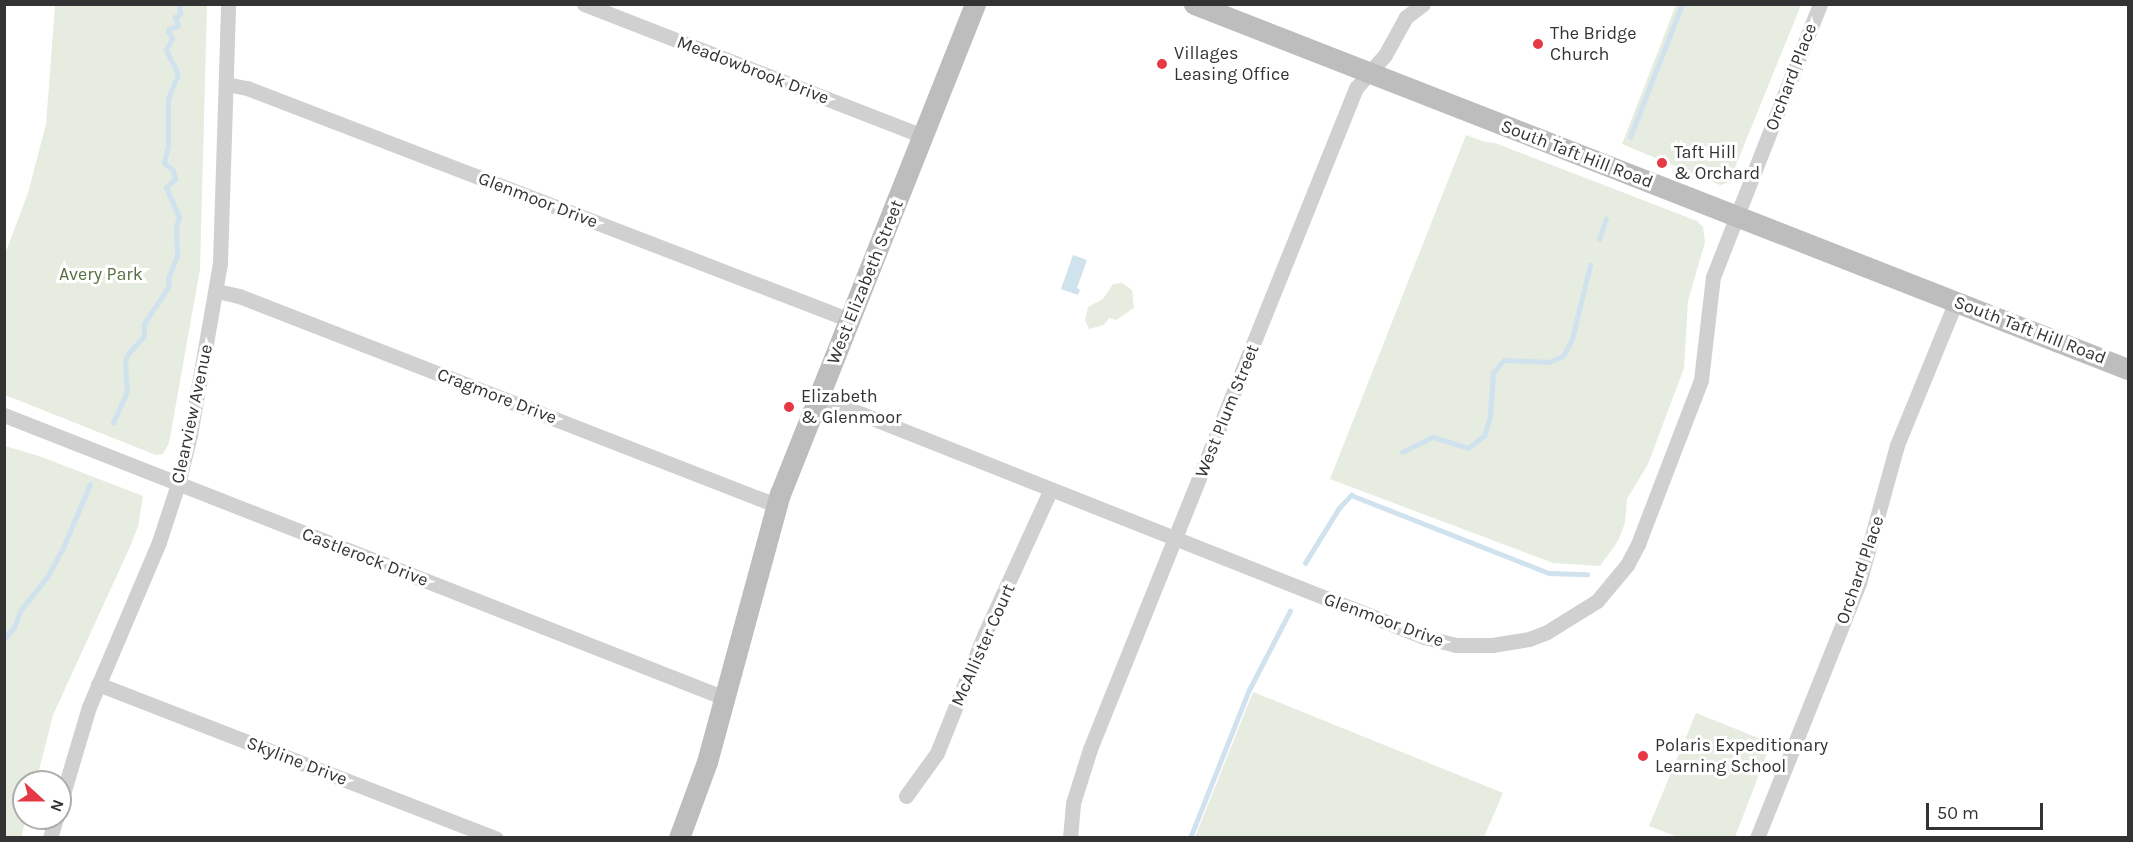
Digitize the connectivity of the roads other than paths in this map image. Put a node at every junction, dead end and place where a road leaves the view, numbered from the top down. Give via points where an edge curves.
1 (228, 4) edge
2 (584, 4) edge
3 (975, 4) edge
4 (1194, 4) edge
5 (1423, 4) edge
6 (1820, 4) edge
7 (1370, 73) junction
8 (226, 84) junction
9 (922, 136) junction
10 (1736, 216) junction
11 (217, 291) junction
12 (1956, 301) junction
13 (850, 320) junction
14 (2128, 369) edge
15 (819, 397) junction
16 (4, 415) edge
17 (178, 484) junction
18 (1051, 489) junction
19 (776, 505) junction
20 (1175, 539) junction
21 (98, 684) junction
22 (725, 698) junction
23 (71, 770) edge
24 (906, 796) dead end
25 (495, 837) edge
26 (680, 837) edge
27 (1070, 837) edge
28 (1757, 837) edge

1 - 8 street, Clearview Avenue
2 - 9 street, Meadowbrook Drive
3 - 9 main road, West Elizabeth Street
4 - 7 main road, South Taft Hill Road
5 - 7 street, West Plum Street via 1406,17
6 - 10 street, Orchard Place
7 - 10 main road, South Taft Hill Road
7 - 20 street, West Plum Street via 1356,88
8 - 11 street, Clearview Avenue
8 - 13 street, Glenmoor Drive via 258,92
9 - 13 main road, West Elizabeth Street
10 - 12 main road, South Taft Hill Road
10 - 20 street, Glenmoor Drive via 1713,277 1701,380 1638,544 1612,585 1567,622 1510,643 1455,645 1424,637
11 - 17 street, Clearview Avenue
11 - 19 street, Cragmore Drive
12 - 14 main road, South Taft Hill Road
12 - 28 street, Orchard Place via 1898,445 1859,583
13 - 15 main road, West Elizabeth Street
15 - 18 street, Glenmoor Drive
15 - 19 main road, West Elizabeth Street
16 - 17 street, Castlerock Drive
17 - 21 street, Clearview Avenue via 159,542
17 - 22 street, Castlerock Drive
18 - 20 street, Glenmoor Drive
18 - 24 street, McAllister Court via 937,753
19 - 22 main road, West Elizabeth Street
20 - 27 street, West Plum Street via 1080,775
21 - 23 street, Clearview Avenue
21 - 25 street, Skyline Drive
22 - 26 main road, West Elizabeth Street

